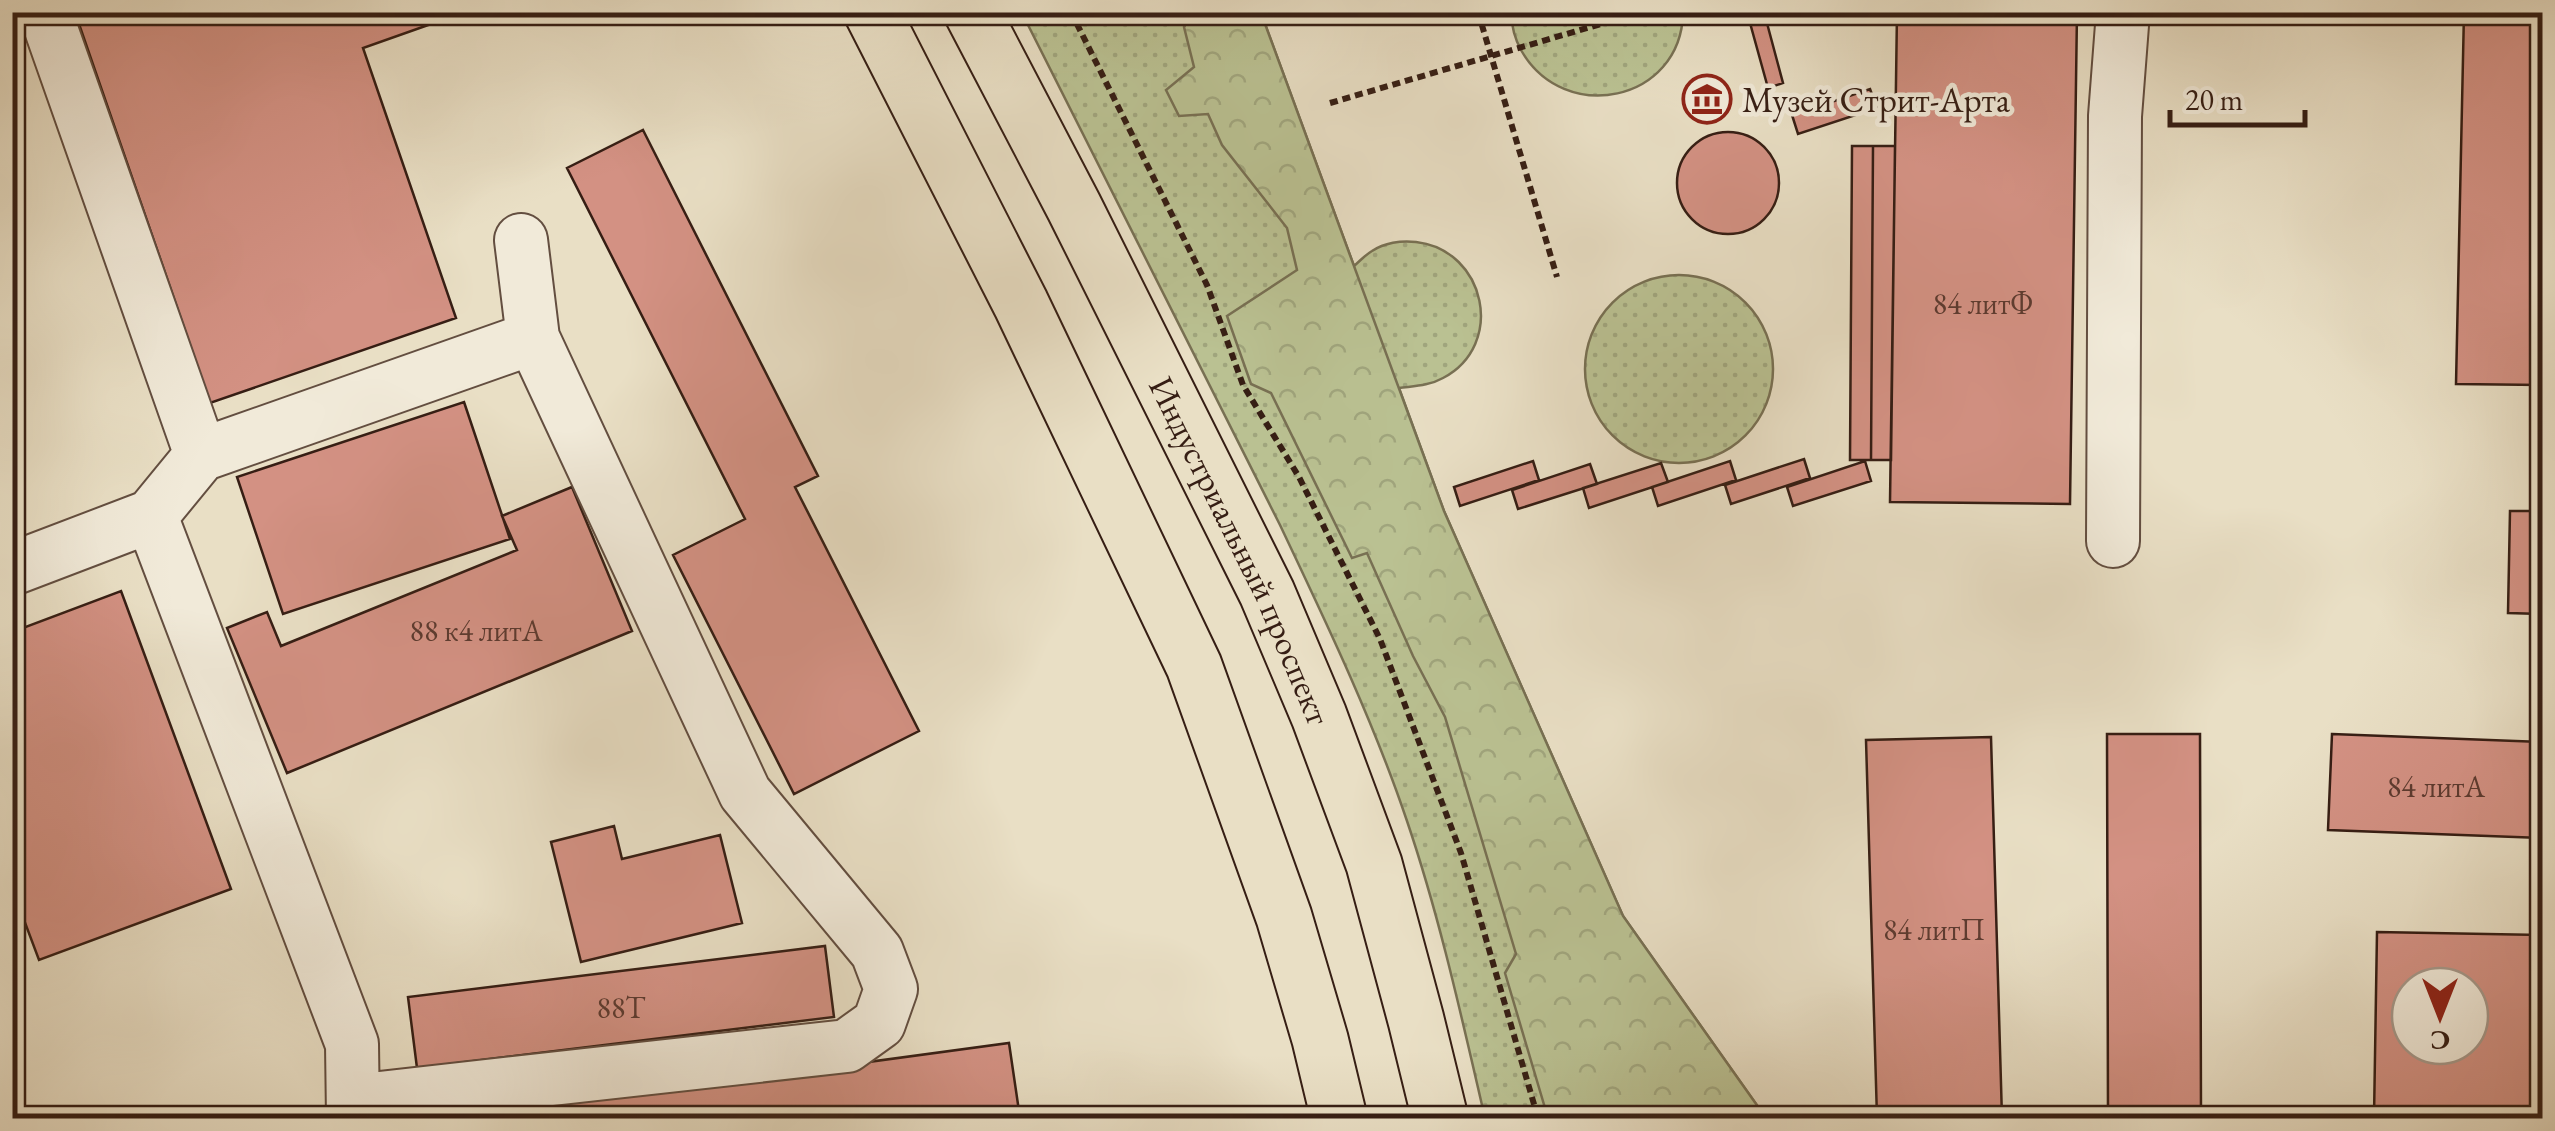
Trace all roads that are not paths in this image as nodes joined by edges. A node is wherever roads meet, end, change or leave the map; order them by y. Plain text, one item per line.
1 (45, 12) edge
2 (872, 12) edge
3 (972, 12) edge
4 (2123, 12) edge
5 (522, 240) dead end
6 (533, 338) junction
7 (201, 454) junction
8 (150, 516) junction
9 (2113, 541) dead end
10 (12, 570) edge
11 (353, 1110) edge
12 (1338, 1118) edge
13 (1440, 1118) edge

1 - 7 lane
2 - 12 main road
3 - 13 main road, Индустриальный проспект
4 - 9 lane
5 - 6 lane
6 - 7 lane
6 - 11 lane
7 - 8 lane
8 - 10 lane
8 - 11 lane

